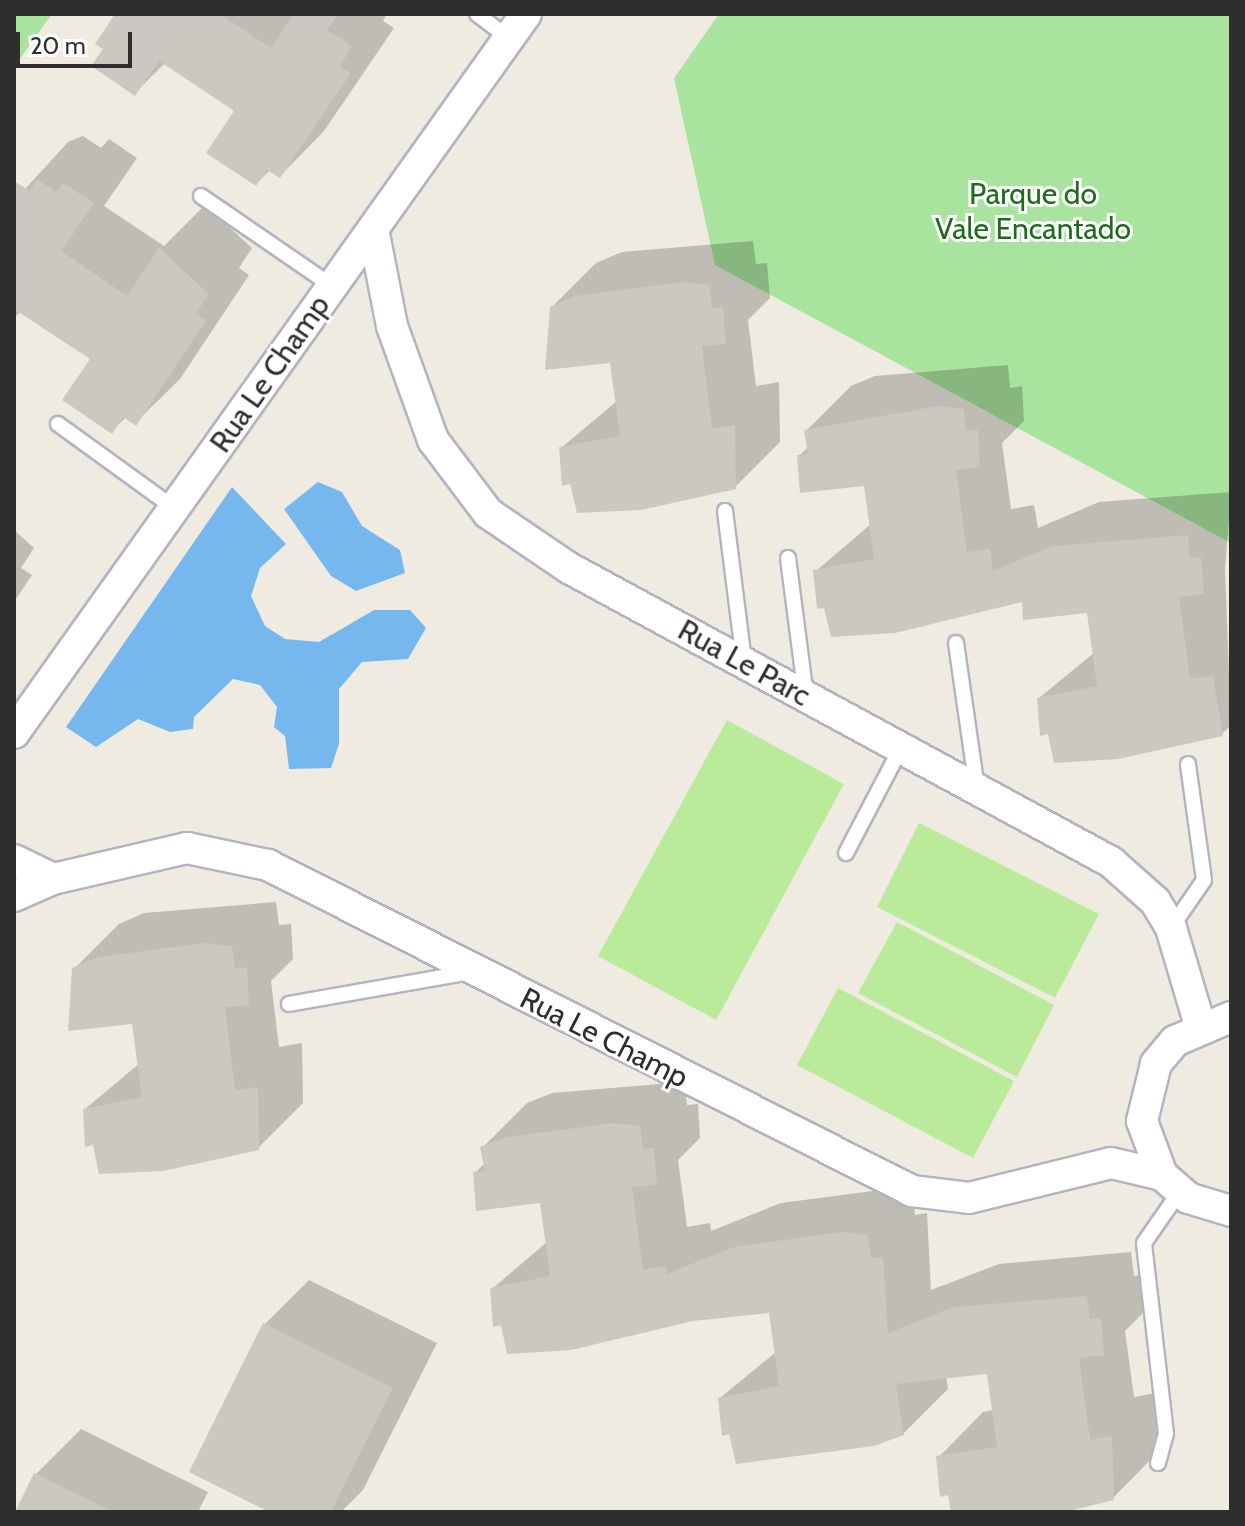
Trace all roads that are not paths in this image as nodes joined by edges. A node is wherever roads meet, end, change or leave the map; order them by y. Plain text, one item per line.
1 (477, 14) edge
2 (518, 26) edge
3 (201, 196) dead end
4 (373, 229) junction
5 (332, 286) junction
6 (58, 424) dead end
7 (174, 508) junction
8 (725, 511) dead end
9 (788, 558) dead end
10 (956, 643) dead end
11 (745, 663) junction
12 (806, 698) junction
13 (14, 733) edge
14 (901, 748) junction
15 (1188, 764) dead end
16 (977, 790) junction
17 (846, 853) dead end
18 (14, 860) edge
19 (53, 879) junction
20 (14, 896) edge
21 (1171, 928) junction
22 (475, 972) junction
23 (289, 1004) dead end
24 (1231, 1017) edge
25 (1200, 1025) junction
26 (1171, 1183) junction
27 (1231, 1211) edge
28 (1158, 1463) dead end

1 - 2 lane
2 - 4 street, Rua Le Champ
3 - 5 lane
4 - 5 street, Rua Le Champ
4 - 11 street, Rua Le Parc
5 - 7 street, Rua Le Champ
6 - 7 lane
7 - 13 street, Rua Le Champ
8 - 11 lane
9 - 12 lane
10 - 16 lane
11 - 12 street, Rua Le Parc
12 - 14 street, Rua Le Parc
14 - 16 street, Rua Le Parc
14 - 17 lane
15 - 21 lane
16 - 21 street, Rua Le Parc
18 - 19 street
19 - 20 street, Rua Le Champ
19 - 22 street, Rua Le Champ
21 - 25 street, Rua Le Parc
22 - 23 lane
22 - 26 street, Rua Le Champ
24 - 25 street
25 - 26 street
26 - 27 street, Rua Le Champ
26 - 28 lane

